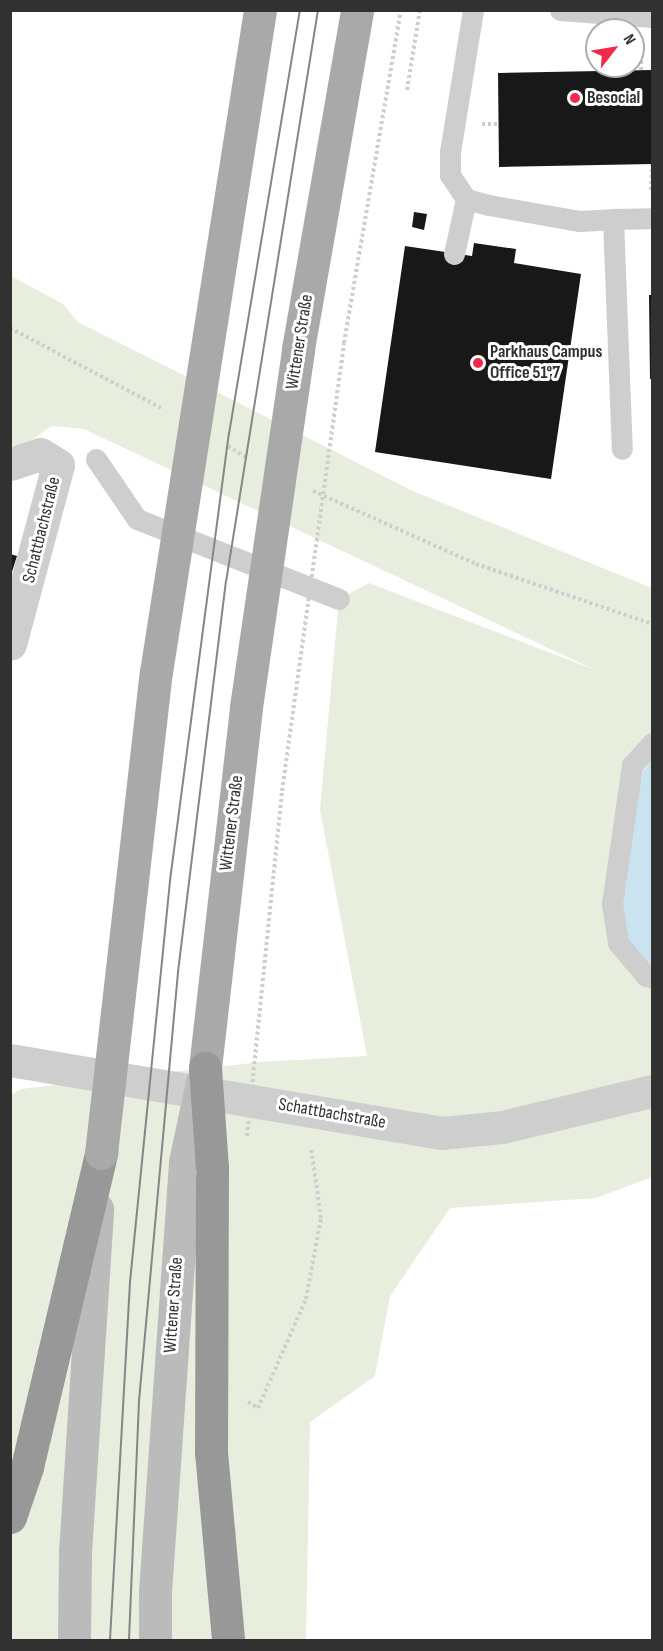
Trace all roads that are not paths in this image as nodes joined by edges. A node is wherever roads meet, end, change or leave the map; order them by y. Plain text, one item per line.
1 (260, 10) edge
2 (357, 10) edge
3 (472, 10) edge
4 (560, 10) edge
5 (652, 17) edge
6 (466, 199) junction
7 (652, 218) edge
8 (614, 219) junction
9 (454, 254) dead end
10 (622, 449) dead end
11 (96, 459) dead end
12 (10, 464) edge
13 (339, 599) dead end
14 (10, 644) edge
15 (652, 743) edge
16 (652, 978) edge
17 (10, 1060) edge
18 (205, 1068) joint
19 (652, 1091) edge
20 (101, 1153) junction
21 (198, 1165) junction
22 (10, 1517) edge
23 (74, 1641) edge
24 (155, 1641) edge
25 (228, 1641) edge

1 - 20 main road, bridge
2 - 18 main road, Wittener Straße, bridge
3 - 6 lane
4 - 5 lane
6 - 8 lane
6 - 9 lane
7 - 8 lane
8 - 10 lane
11 - 13 lane
12 - 14 street, Schattbachstraße
15 - 16 lane
17 - 19 street, Schattbachstraße
18 - 21 highway, bridge
20 - 22 highway
20 - 23 main road
21 - 24 main road, Wittener Straße
21 - 25 highway

